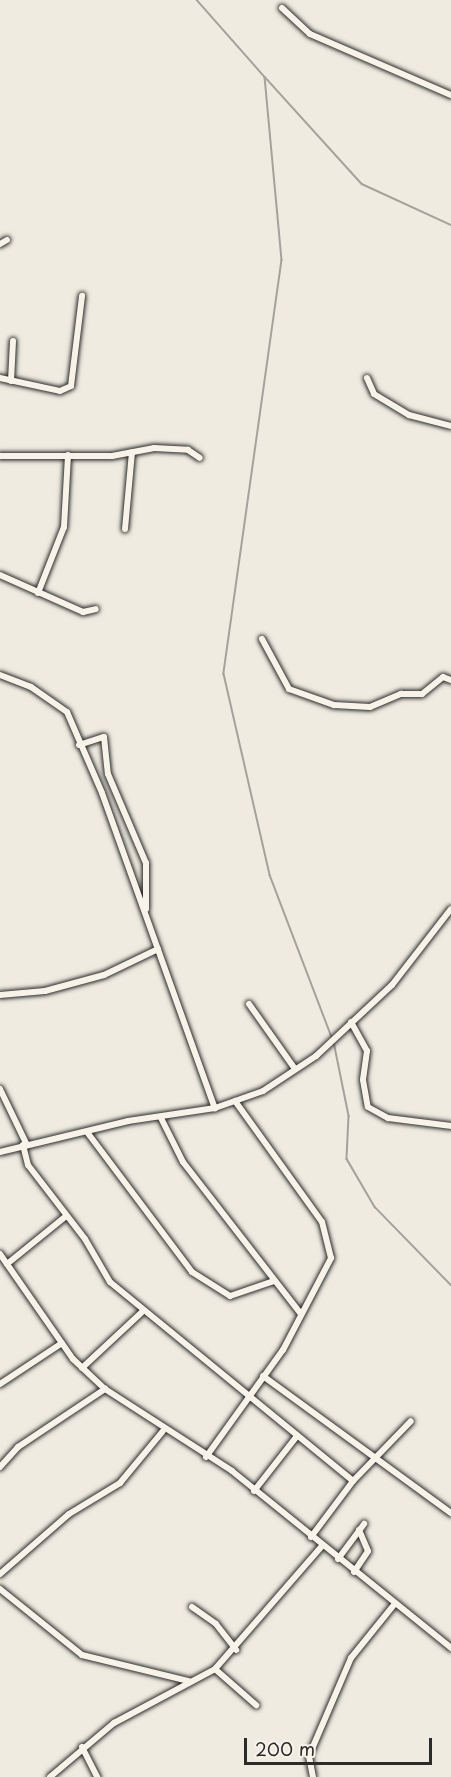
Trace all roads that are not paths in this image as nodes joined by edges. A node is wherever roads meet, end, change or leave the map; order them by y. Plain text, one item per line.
1 (282, 8) dead end
2 (451, 94) edge
3 (7, 240) dead end
4 (0, 244) edge
5 (82, 296) dead end
6 (13, 341) dead end
7 (0, 378) edge
8 (367, 378) dead end
9 (11, 381) junction
10 (451, 426) edge
11 (132, 452) junction
12 (68, 455) junction
13 (0, 456) edge
14 (200, 458) dead end
15 (125, 529) dead end
16 (0, 575) edge
17 (38, 593) junction
18 (96, 609) dead end
19 (262, 639) dead end
20 (0, 675) edge
21 (451, 680) edge
22 (79, 745) junction
23 (451, 909) edge
24 (146, 910) junction
25 (158, 949) junction
26 (0, 995) edge
27 (249, 1005) dead end
28 (351, 1022) junction
29 (296, 1069) junction
30 (0, 1089) edge
31 (235, 1101) junction
32 (215, 1108) junction
33 (161, 1118) junction
34 (451, 1126) edge
35 (87, 1132) junction
36 (25, 1145) junction
37 (0, 1152) edge
38 (66, 1216) junction
39 (0, 1254) edge
40 (7, 1264) junction
41 (274, 1281) junction
42 (141, 1313) junction
43 (301, 1314) junction
44 (62, 1343) junction
45 (82, 1368) junction
46 (263, 1376) junction
47 (0, 1384) edge
48 (105, 1389) junction
49 (248, 1398) junction
50 (411, 1421) dead end
51 (163, 1431) junction
52 (297, 1436) junction
53 (206, 1457) junction
54 (377, 1458) junction
55 (0, 1467) edge
56 (353, 1481) junction
57 (254, 1491) junction
58 (451, 1513) edge
59 (364, 1524) dead end
60 (359, 1530) junction
61 (311, 1537) junction
62 (322, 1546) junction
63 (338, 1559) junction
64 (354, 1572) junction
65 (0, 1574) edge
66 (0, 1589) edge
67 (393, 1606) junction
68 (192, 1607) dead end
69 (450, 1645) edge
70 (236, 1650) junction
71 (215, 1669) junction
72 (167, 1678) junction
73 (193, 1680) junction
74 (170, 1690) junction
75 (256, 1705) dead end
76 (82, 1747) junction
77 (50, 1777) edge
78 (97, 1777) edge
79 (313, 1777) edge

1 - 2 street
3 - 4 street
5 - 9 street
6 - 9 street
7 - 9 street
8 - 10 street
11 - 12 street
11 - 14 street
11 - 15 street
12 - 13 street
12 - 17 street
16 - 17 street
17 - 18 street
19 - 21 street
20 - 22 street
22 - 24 street
22 - 24 street
23 - 28 street
24 - 25 street
25 - 26 street
25 - 32 street
27 - 29 street
28 - 29 street
28 - 34 street
29 - 31 street
30 - 36 street
31 - 32 street
31 - 43 street
32 - 33 street
33 - 35 street
33 - 41 street
35 - 36 street
35 - 41 street
36 - 37 street
36 - 38 street
38 - 40 street
38 - 42 street
39 - 40 street
40 - 44 street
41 - 43 street
42 - 45 street
42 - 49 street
43 - 46 street
44 - 45 street
44 - 47 street
45 - 48 street
46 - 49 street
46 - 54 street
48 - 51 street
48 - 55 street
49 - 52 street
49 - 53 street
50 - 54 street
51 - 53 street
51 - 65 street
52 - 56 street
52 - 57 street
53 - 57 street
54 - 56 street
54 - 58 street
56 - 61 street
57 - 61 street
59 - 60 street
60 - 63 street
60 - 64 street
61 - 62 street
62 - 63 street
62 - 70 street
63 - 64 street
64 - 67 street
66 - 72 street
67 - 69 street
67 - 79 street
68 - 70 street
70 - 71 street
71 - 73 street
71 - 75 street
72 - 73 street
72 - 74 street
73 - 74 street
74 - 76 street
76 - 77 street
76 - 78 street

